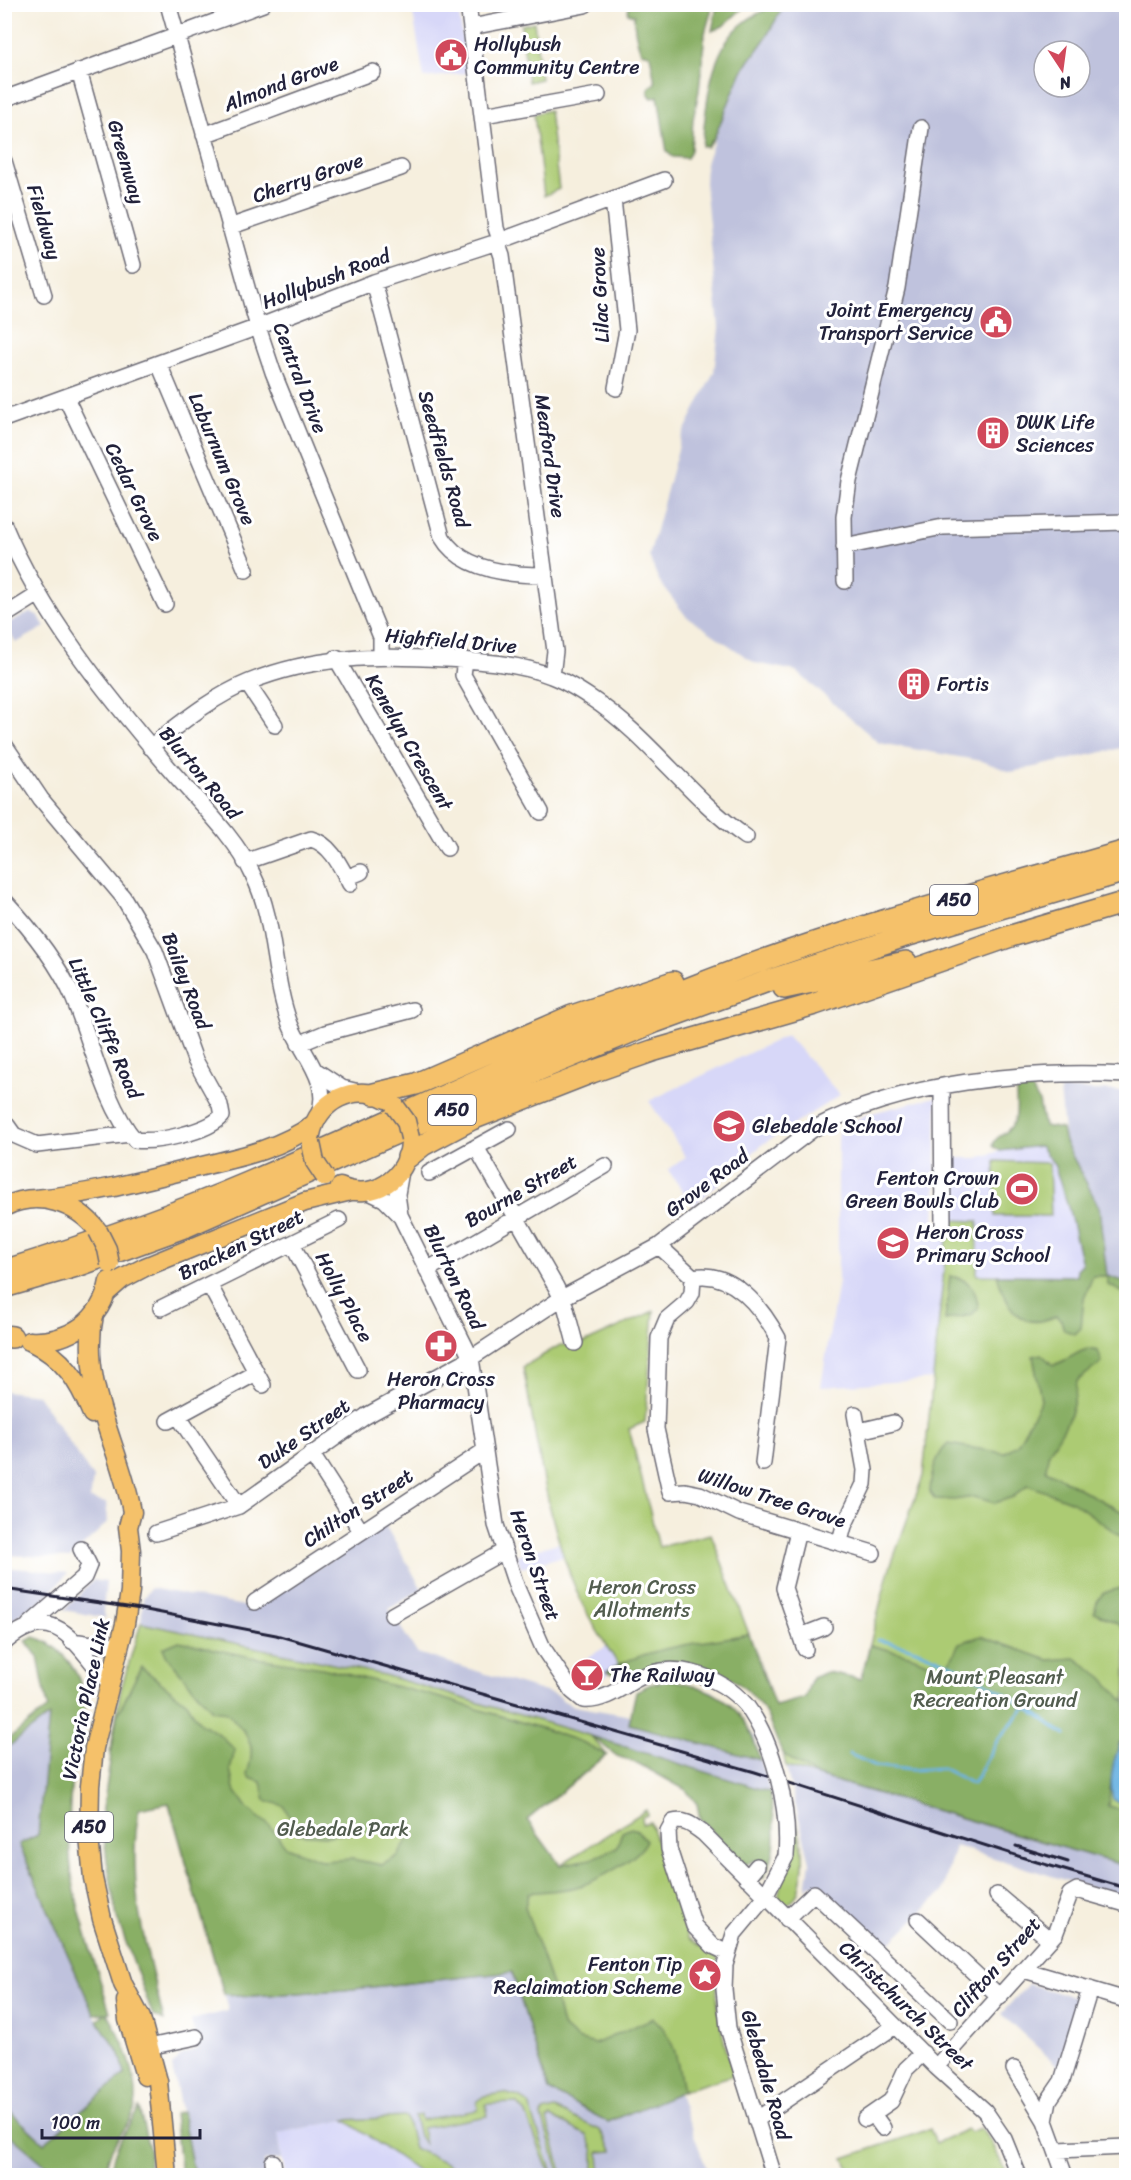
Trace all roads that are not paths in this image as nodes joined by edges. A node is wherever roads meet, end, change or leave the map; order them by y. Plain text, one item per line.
1 (168, 4) edge
2 (263, 4) edge
3 (468, 4) edge
4 (585, 5) edge
5 (471, 27) junction
6 (176, 36) junction
7 (79, 71) junction
8 (373, 72) dead end
9 (598, 95) dead end
10 (4, 99) edge
11 (484, 115) junction
12 (921, 128) dead end
13 (204, 135) junction
14 (4, 161) edge
15 (401, 168) dead end
16 (664, 180) dead end
17 (613, 199) junction
18 (229, 227) junction
19 (498, 241) junction
20 (133, 265) dead end
21 (374, 282) junction
22 (44, 296) dead end
23 (258, 327) junction
24 (159, 364) junction
25 (616, 388) dead end
26 (66, 398) junction
27 (4, 419) edge
28 (1126, 522) edge
29 (4, 525) edge
30 (844, 547) junction
31 (246, 570) dead end
32 (544, 575) junction
33 (845, 581) dead end
34 (39, 594) junction
35 (165, 604) dead end
36 (4, 616) edge
37 (381, 655) junction
38 (336, 658) junction
39 (465, 660) junction
40 (552, 676) junction
41 (247, 683) junction
42 (275, 724) dead end
43 (4, 744) edge
44 (150, 747) junction
45 (541, 813) dead end
46 (746, 837) dead end
47 (447, 848) dead end
48 (1126, 851) edge
49 (245, 862) junction
50 (1126, 871) edge
51 (361, 872) dead end
52 (4, 900) edge
53 (1126, 902) edge
54 (1011, 936) junction
55 (784, 953) junction
56 (412, 1010) dead end
57 (299, 1044) junction
58 (587, 1049) junction
59 (315, 1070) junction
60 (1126, 1075) edge
61 (942, 1088) junction
62 (367, 1093) junction
63 (316, 1120) junction
64 (4, 1121) edge
65 (509, 1129) dead end
66 (130, 1134) junction
67 (476, 1148) junction
68 (406, 1155) junction
69 (605, 1166) dead end
70 (429, 1173) dead end
71 (359, 1191) junction
72 (35, 1199) junction
73 (4, 1207) edge
74 (400, 1215) junction
75 (515, 1218) junction
76 (339, 1220) dead end
77 (943, 1230) dead end
78 (292, 1244) junction
79 (659, 1246) junction
80 (427, 1270) junction
81 (4, 1271) edge
82 (693, 1277) junction
83 (210, 1286) junction
84 (4, 1287) edge
85 (106, 1293) junction
86 (559, 1293) junction
87 (161, 1308) dead end
88 (94, 1315) junction
89 (13, 1337) edge
90 (575, 1342) dead end
91 (471, 1358) junction
92 (358, 1370) dead end
93 (855, 1414) dead end
94 (893, 1423) dead end
95 (859, 1431) junction
96 (484, 1451) junction
97 (311, 1453) junction
98 (763, 1463) dead end
99 (239, 1506) junction
100 (128, 1527) junction
101 (361, 1531) junction
102 (798, 1531) junction
103 (156, 1533) dead end
104 (840, 1541) junction
105 (81, 1549) dead end
106 (504, 1551) junction
107 (873, 1553) dead end
108 (255, 1602) dead end
109 (392, 1615) dead end
110 (29, 1625) junction
111 (824, 1627) dead end
112 (72, 1641) junction
113 (4, 1643) edge
114 (119, 1644) junction
115 (110, 1684) junction
116 (786, 1856) joint
117 (997, 1895) dead end
118 (765, 1898) junction
119 (1126, 1904) edge
120 (787, 1919) junction
121 (918, 1920) dead end
122 (1050, 1940) junction
123 (728, 1953) junction
124 (1024, 1970) junction
125 (123, 1984) junction
126 (1090, 1989) junction
127 (1000, 1997) junction
128 (1126, 2000) edge
129 (943, 2019) dead end
130 (895, 2026) junction
131 (196, 2037) dead end
132 (149, 2047) junction
133 (923, 2053) junction
134 (936, 2067) junction
135 (1014, 2069) dead end
136 (756, 2120) junction
137 (1046, 2121) junction
138 (160, 2124) junction
139 (883, 2128) dead end
140 (1126, 2147) edge
141 (1058, 2150) junction
142 (167, 2175) edge
143 (774, 2175) edge
144 (1019, 2175) edge
145 (1065, 2175) edge

1 - 6 street, Central Drive
2 - 6 street
3 - 5 street, Meaford Drive
4 - 5 street
5 - 11 street, Meaford Drive
6 - 7 street
6 - 13 street, Central Drive
7 - 10 street
7 - 20 street, Greenway
8 - 13 street, Almond Grove
9 - 11 street
11 - 19 street, Meaford Drive
12 - 30 street
13 - 18 street, Central Drive
14 - 22 street, Fieldway
15 - 18 street, Cherry Grove
16 - 17 street, Hollybush Road
17 - 19 street, Hollybush Road
17 - 25 street, Lilac Grove
18 - 23 street, Central Drive
19 - 21 street, Hollybush Road
19 - 32 street, Meaford Drive
21 - 23 street, Hollybush Road
21 - 32 street, Seedfields Road
23 - 24 street, Hollybush Road
23 - 37 street, Central Drive
24 - 26 street, Hollybush Road
24 - 31 street, Laburnum Grove
26 - 27 street, Hollybush Road
26 - 35 street, Cedar Grove
28 - 30 street
29 - 34 street, Blurton Road
30 - 33 street
32 - 40 street, Meaford Drive
34 - 36 street
34 - 44 street, Blurton Road
37 - 38 street, Highfield Drive
37 - 39 street, Highfield Drive
38 - 41 street, Highfield Drive
38 - 47 street, Kenelyn Crescent
39 - 40 street, Highfield Drive
39 - 45 street
40 - 46 street, Highfield Drive
41 - 42 street
41 - 44 street, Highfield Drive
43 - 66 street, Bailey Road
44 - 49 street, Blurton Road
48 - 55 highway, A50
49 - 51 street
49 - 57 street, Blurton Road
50 - 58 highway, A50
52 - 66 street, Little Cliffe Road
53 - 54 highway, A50
54 - 58 highway, A50
54 - 68 highway, A50
55 - 62 highway, A50
55 - 81 highway, A50
56 - 57 street
57 - 59 street, Blurton Road
58 - 84 highway, A50
59 - 62 street, Blurton Road
59 - 63 street, Blurton Road
60 - 61 street, Grove Road
61 - 77 street
61 - 79 street, Grove Road
62 - 63 main road, A50
62 - 68 main road, A50, bridge
63 - 71 main road, bridge
63 - 72 main road, A50
64 - 66 street
65 - 67 street
67 - 70 street
67 - 75 street
68 - 71 main road, A50
68 - 74 street, Blurton Road
69 - 75 street, Bourne Street
71 - 74 street, Blurton Road
71 - 85 main road, A50
72 - 73 main road, A50
72 - 85 main road, A50, bridge
74 - 80 street, Blurton Road
75 - 80 street, Bourne Street
75 - 86 street
76 - 78 street, Bracken Street
78 - 83 street, Bracken Street
78 - 92 street, Holly Place
79 - 82 street
79 - 86 street, Grove Road
80 - 91 street, Blurton Road
82 - 98 street
82 - 102 street, Willow Tree Grove
83 - 87 street, Bracken Street
83 - 99 street
85 - 88 main road, A50
86 - 90 street
86 - 91 street, Grove Road
88 - 89 main road, A50
88 - 100 main road, Victoria Place Link / A50
89 - 100 main road, Victoria Place Link / A50
91 - 96 street, Heron Street
91 - 97 street, Duke Street
93 - 95 street
94 - 95 street
95 - 104 street
96 - 101 street, Chilton Street
96 - 106 street, Heron Street
97 - 99 street, Duke Street
97 - 101 street
99 - 103 street, Duke Street
100 - 114 main road, Victoria Place Link / A50
101 - 108 street, Chilton Street
102 - 104 street, Willow Tree Grove
102 - 111 street
104 - 107 street, Willow Tree Grove
105 - 110 street
106 - 109 street
106 - 116 street, Heron Street, bridge
110 - 112 street
110 - 113 street
112 - 114 street
112 - 115 street
114 - 115 main road, Victoria Place Link / A50
115 - 125 main road, Victoria Place Link / A50
116 - 118 street, Glebedale Road
117 - 122 street
118 - 120 street, Christchurch Street
118 - 123 street, Glebedale Road
118 - 123 street, Christchurch Street
119 - 122 street, Clifton Street
120 - 129 street
120 - 130 street, Christchurch Street
121 - 127 street
122 - 124 street, Clifton Street
123 - 136 street, Glebedale Road
124 - 126 street
124 - 127 street, Clifton Street
125 - 132 main road, Victoria Place Link / A50
125 - 138 main road, Victoria Place Link / A50
126 - 128 street
126 - 137 street
127 - 134 street, Clifton Street
130 - 133 street, Christchurch Street
130 - 136 street
131 - 132 street
132 - 138 main road, Victoria Place Link / A50
133 - 134 street, Christchurch Street
133 - 139 street
134 - 144 street, Christchurch Street
135 - 137 street
136 - 143 street, Glebedale Road
137 - 141 street
138 - 142 main road, Victoria Place Link / A50
140 - 141 street
141 - 145 street

